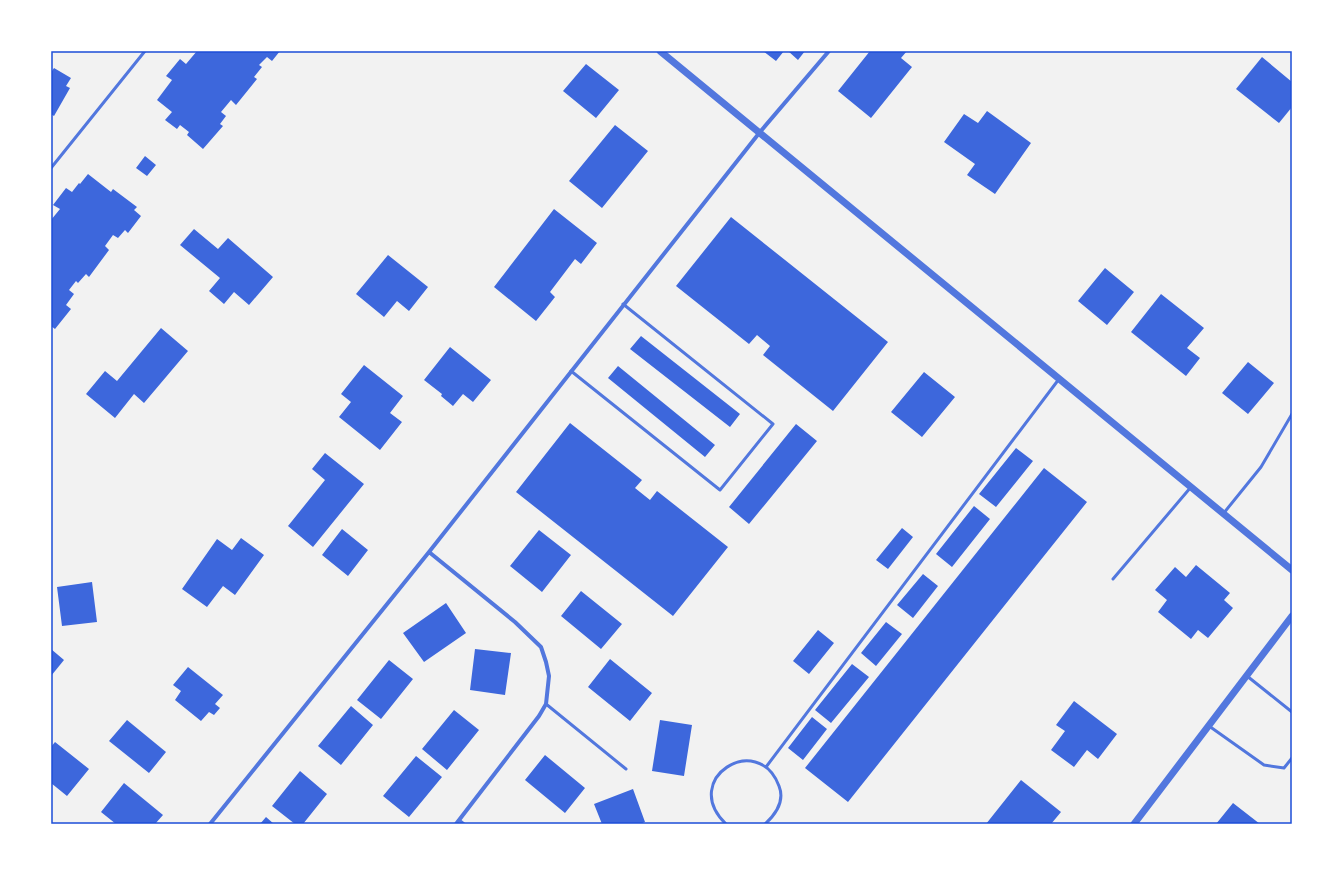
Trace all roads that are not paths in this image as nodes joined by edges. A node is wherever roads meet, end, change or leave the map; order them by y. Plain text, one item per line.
1 (145, 51) edge
2 (660, 51) edge
3 (829, 51) edge
4 (760, 132) junction
5 (51, 168) edge
6 (624, 304) junction
7 (571, 371) junction
8 (1060, 379) junction
9 (1292, 414) edge
10 (1191, 487) junction
11 (1223, 514) junction
12 (429, 552) junction
13 (1292, 570) edge
14 (1113, 579) dead end
15 (1292, 616) edge
16 (1247, 676) junction
17 (546, 704) junction
18 (1292, 712) edge
19 (1209, 726) junction
20 (1292, 758) edge
21 (766, 767) junction
22 (626, 769) dead end
23 (459, 820) junction
24 (210, 824) edge
25 (456, 824) edge
26 (464, 824) edge
27 (726, 824) edge
28 (765, 824) edge
29 (1134, 824) edge

1 - 5 lane
2 - 4 street
3 - 4 street
4 - 6 street
4 - 8 street
6 - 7 street
6 - 7 lane
7 - 12 street
8 - 10 street
8 - 21 lane
9 - 11 lane
10 - 11 street
10 - 14 lane
11 - 13 street
12 - 17 street
12 - 24 street
15 - 16 street
16 - 18 lane
16 - 19 street
17 - 22 lane
17 - 23 street
19 - 20 lane
19 - 29 street
21 - 27 lane
21 - 28 lane
23 - 25 street
23 - 26 lane

